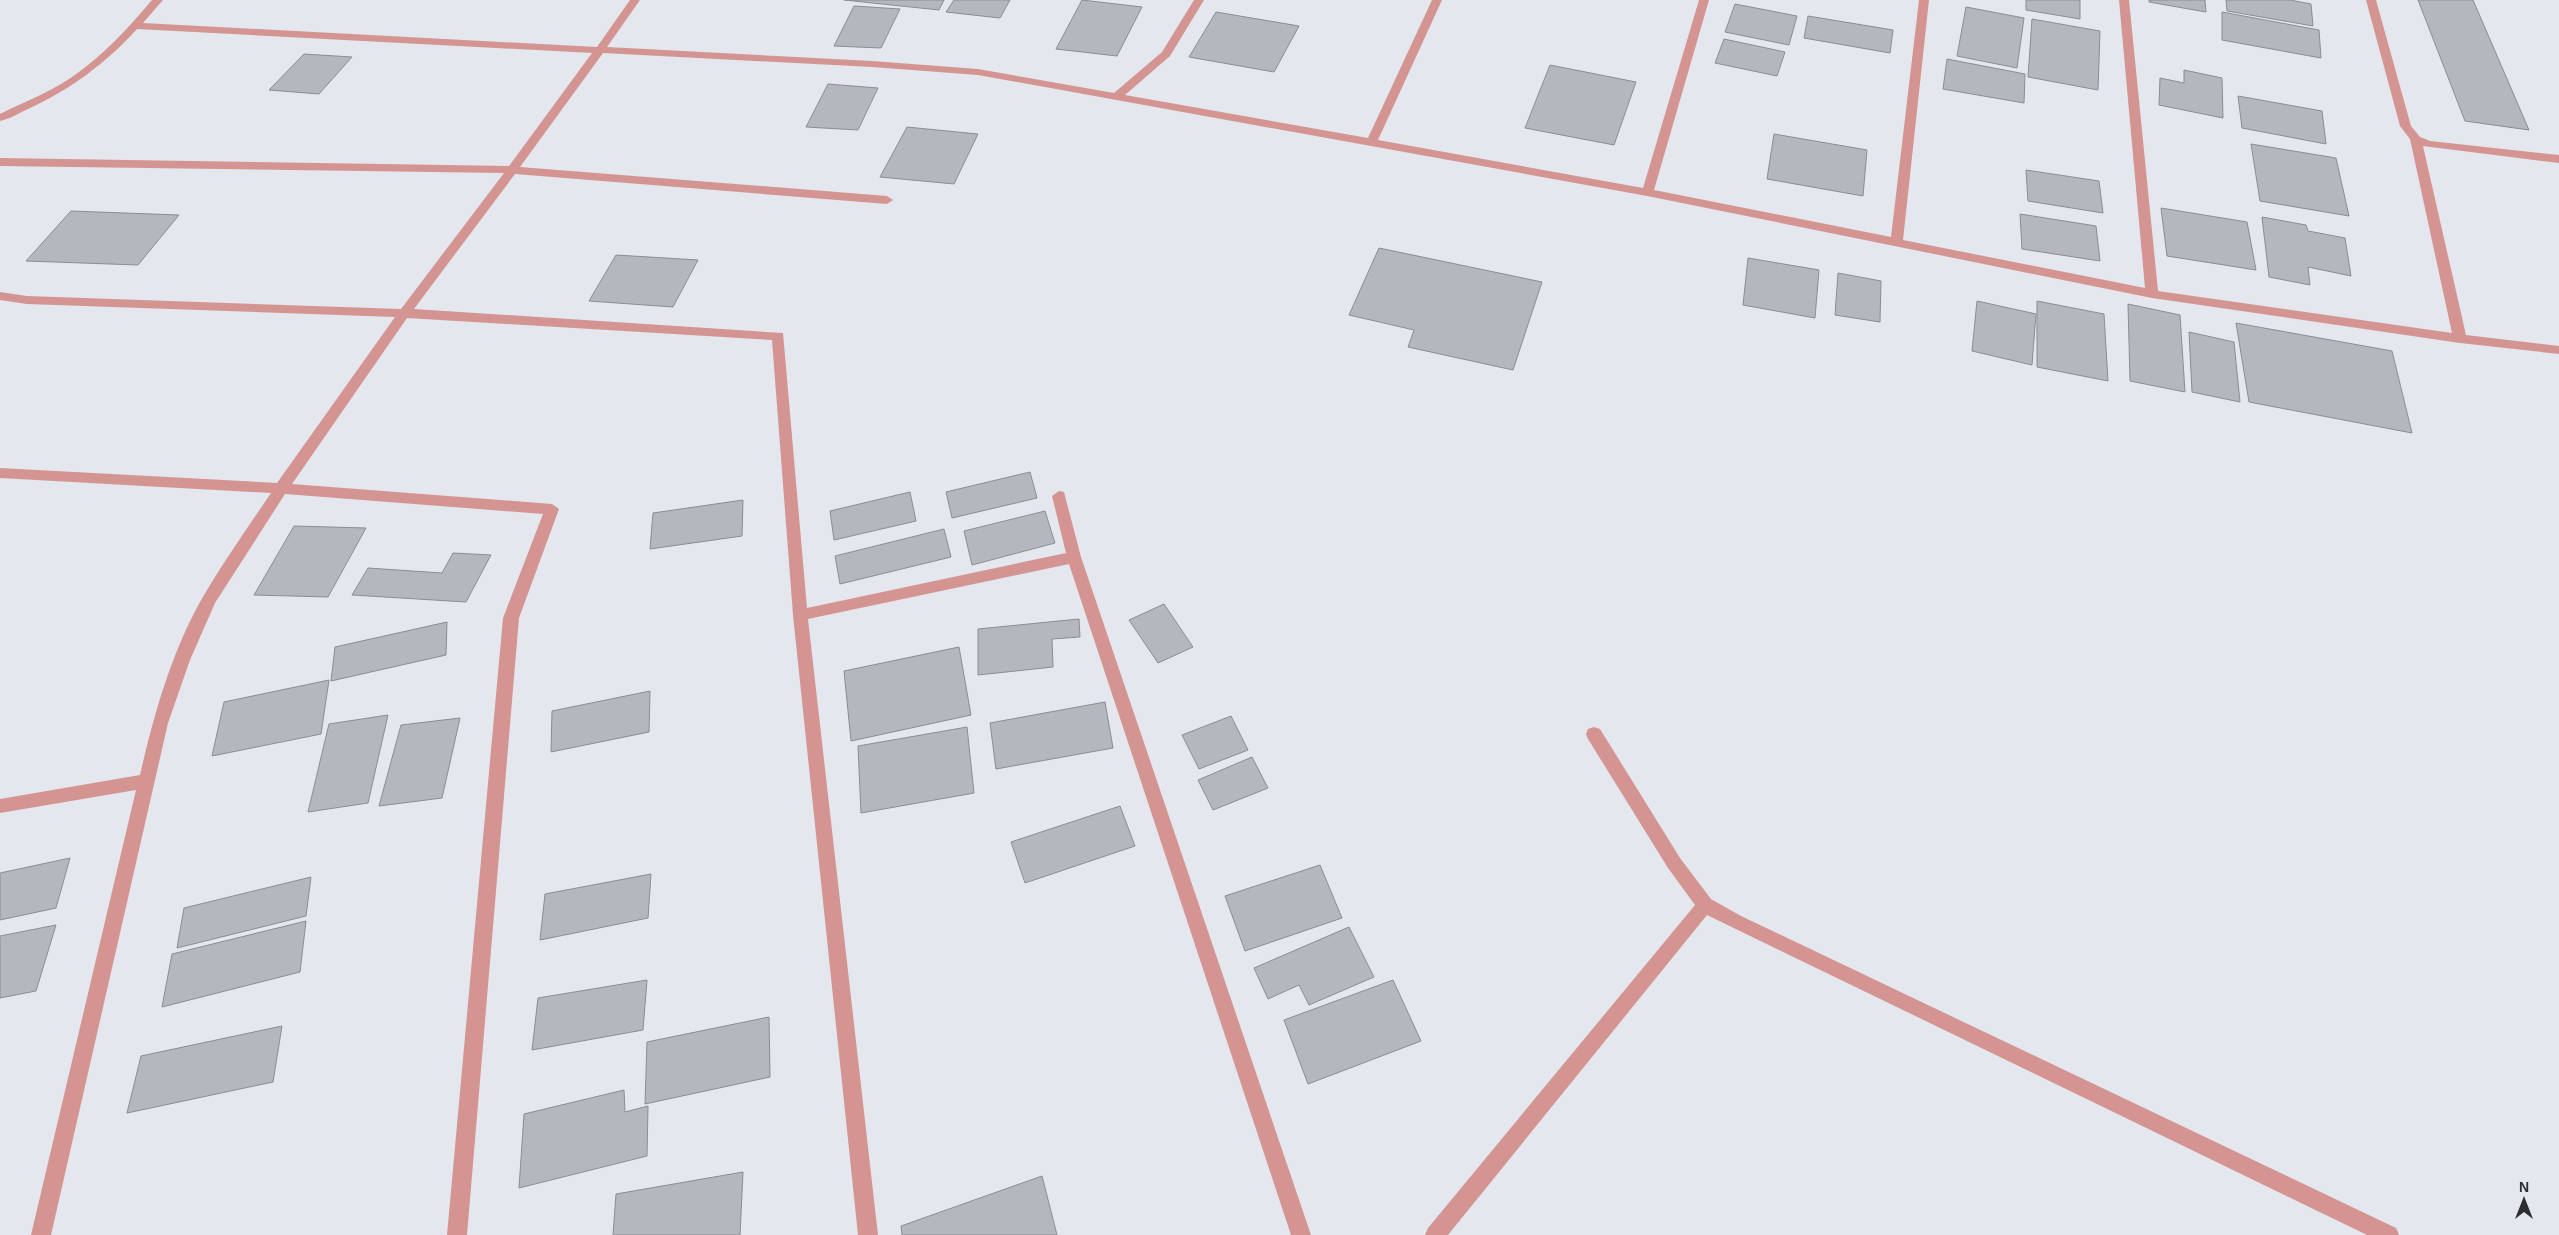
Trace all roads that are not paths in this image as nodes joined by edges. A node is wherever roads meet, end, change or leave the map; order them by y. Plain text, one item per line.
1 (158, 0) edge
2 (635, 0) edge
3 (1200, 0) edge
4 (1437, 0) edge
5 (1704, 0) edge
6 (1924, 0) edge
7 (2124, 0) edge
8 (2371, 0) edge
9 (135, 26) junction
10 (599, 51) junction
11 (1117, 96) junction
12 (0, 118) edge
13 (2416, 139) junction
14 (1372, 142) junction
15 (2559, 159) edge
16 (0, 162) edge
17 (512, 170) junction
18 (1647, 192) junction
19 (887, 200) dead end
20 (1897, 241) junction
21 (2152, 294) junction
22 (0, 296) edge
23 (404, 313) junction
24 (2460, 339) junction
25 (2559, 350) edge
26 (0, 473) edge
27 (281, 488) junction
28 (1059, 496) dead end
29 (1074, 557) junction
30 (800, 615) junction
31 (1594, 734) dead end
32 (147, 781) junction
33 (0, 806) edge
34 (1705, 905) junction
35 (41, 1235) edge
36 (458, 1235) edge
37 (868, 1235) edge
38 (1302, 1235) edge
39 (1435, 1235) edge
40 (2389, 1235) edge

1 - 9 street
2 - 10 street
3 - 11 street
4 - 14 street
5 - 18 street
6 - 20 street
7 - 21 street
8 - 13 street
9 - 10 street
9 - 12 street
10 - 11 street
10 - 17 street
11 - 14 street
13 - 15 street
13 - 24 street
14 - 18 street
16 - 17 street
17 - 19 street
17 - 23 street
18 - 20 street
20 - 21 street
21 - 24 street
22 - 23 street
23 - 27 street
23 - 30 street
24 - 25 street
26 - 27 street
27 - 32 street
27 - 36 street
28 - 29 street
29 - 30 street
29 - 38 street
30 - 37 street
31 - 34 street
32 - 33 street
32 - 35 street
34 - 39 street
34 - 40 street

